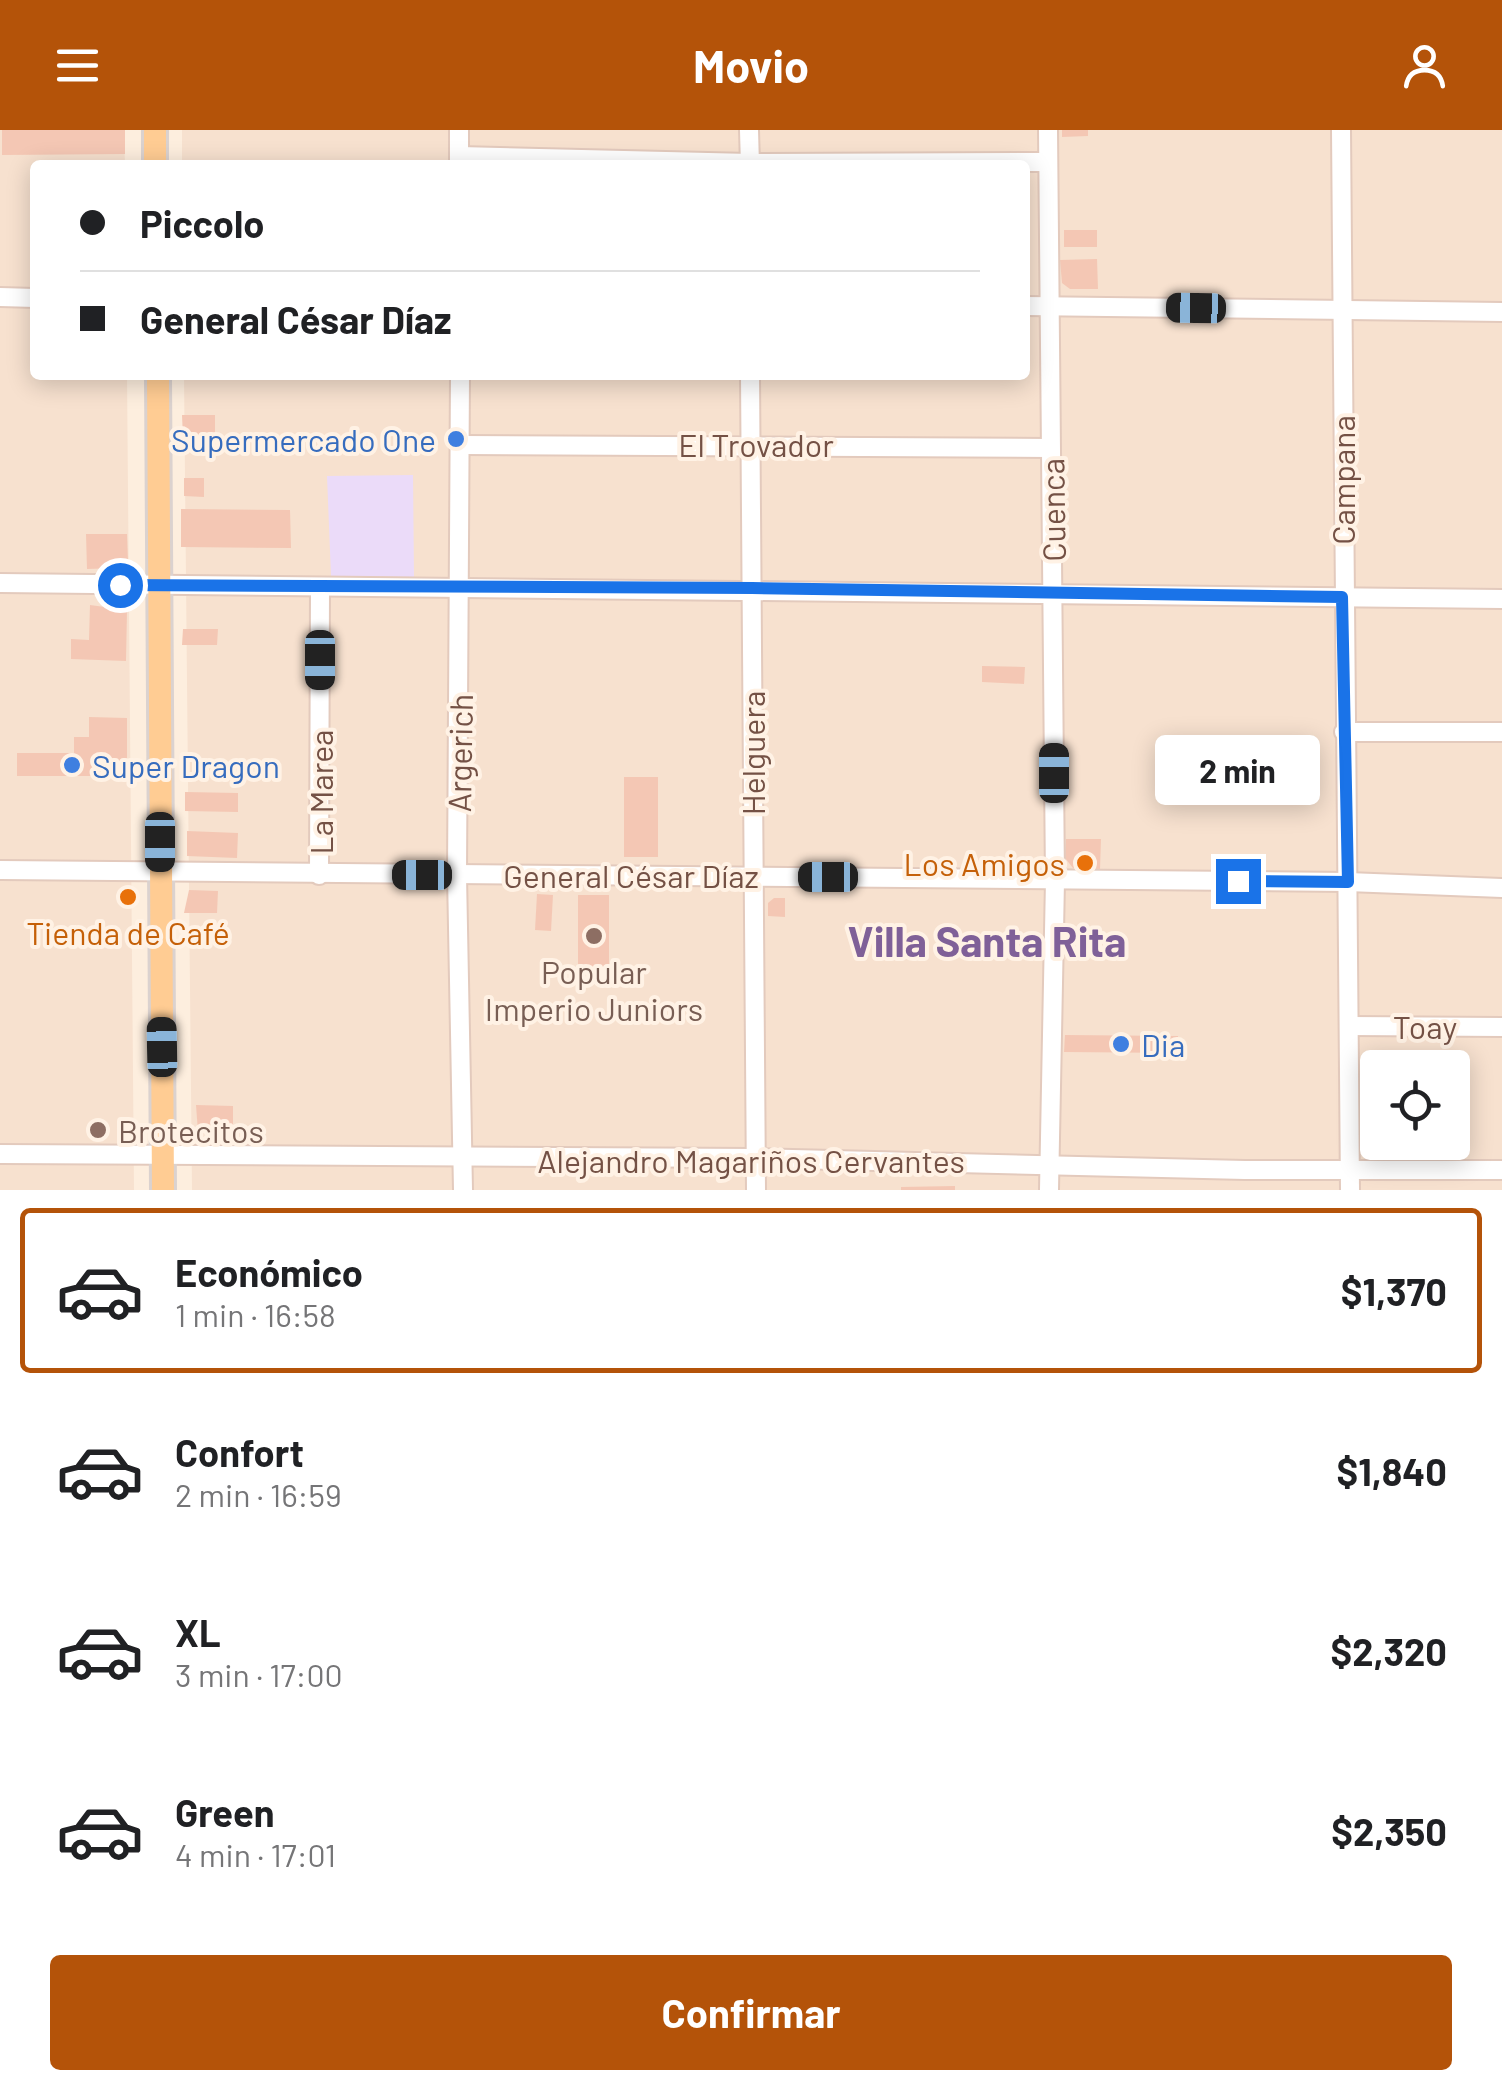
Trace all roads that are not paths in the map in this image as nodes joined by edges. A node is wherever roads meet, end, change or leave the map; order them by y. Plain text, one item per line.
1 (154, 130) edge
2 (459, 130) edge
3 (750, 130) edge
4 (1048, 130) edge
5 (1341, 130) edge
6 (155, 160) edge
7 (459, 160) edge
8 (750, 160) edge
9 (1030, 162) edge
10 (1048, 162) junction
11 (0, 297) edge
12 (30, 298) edge
13 (1030, 306) edge
14 (1051, 307) junction
15 (1342, 309) junction
16 (1502, 312) edge
17 (158, 380) edge
18 (460, 380) edge
19 (750, 380) edge
20 (462, 444) junction
21 (751, 444) junction
22 (1050, 448) junction
23 (0, 583) edge
24 (160, 586) junction
25 (320, 588) junction
26 (752, 588) junction
27 (462, 589) junction
28 (1054, 596) junction
29 (1342, 597) junction
30 (1502, 599) edge
31 (1344, 732) junction
32 (1502, 732) edge
33 (0, 870) edge
34 (160, 872) junction
35 (457, 874) junction
36 (320, 875) junction
37 (752, 876) junction
38 (1055, 880) junction
39 (1348, 882) junction
40 (1502, 888) edge
41 (1349, 1026) junction
42 (1502, 1026) edge
43 (0, 1154) edge
44 (163, 1157) junction
45 (756, 1158) junction
46 (463, 1159) junction
47 (1049, 1163) junction
48 (1350, 1168) junction
49 (1245, 1170) junction
50 (1502, 1170) edge
51 (163, 1190) edge
52 (463, 1190) edge
53 (756, 1190) edge
54 (1049, 1190) edge
55 (1245, 1190) edge
56 (1350, 1190) edge

1 - 6 main road
2 - 7 street
3 - 8 street
4 - 10 street, Cuenca
5 - 15 street, Campana
9 - 10 street
10 - 14 street, Cuenca
11 - 12 street
13 - 14 street
14 - 15 street
14 - 22 street, Cuenca
15 - 16 street
15 - 29 street, Campana
17 - 24 main road
18 - 20 street, Argerich
19 - 21 street, Helguera
20 - 21 street, El Trovador
20 - 27 street, Argerich
21 - 22 street, El Trovador
21 - 26 street, Helguera
22 - 28 street, Cuenca
23 - 24 street
24 - 25 street
24 - 34 main road
25 - 27 street
25 - 36 street, La Marea
26 - 27 street
26 - 28 street
26 - 37 street, Helguera
27 - 35 street, Argerich
28 - 29 street
28 - 38 street, Cuenca
29 - 30 street
29 - 31 street, Campana
31 - 32 street
31 - 39 street, Campana
33 - 34 street, General César Díaz
34 - 36 street, General César Díaz
34 - 44 main road
35 - 36 street, General César Díaz
35 - 37 street, General César Díaz
35 - 46 street, Argerich
37 - 38 street, General César Díaz
37 - 45 street, Helguera
38 - 39 street, General César Díaz
38 - 47 street, Cuenca
39 - 40 street, General César Díaz
39 - 41 street, Campana
41 - 42 street, Toay
41 - 48 street, Campana
43 - 44 street, Alejandro Magariños Cervantes
44 - 46 street, Alejandro Magariños Cervantes
44 - 51 main road
45 - 46 street, Alejandro Magariños Cervantes
45 - 47 street, Alejandro Magariños Cervantes
45 - 53 street, Helguera
46 - 52 street, Argerich
47 - 49 street, Alejandro Magariños Cervantes
47 - 54 street, Cuenca
48 - 49 street, Alejandro Magariños Cervantes
48 - 50 street, Alejandro Magariños Cervantes
48 - 56 street, Campana
49 - 55 street

